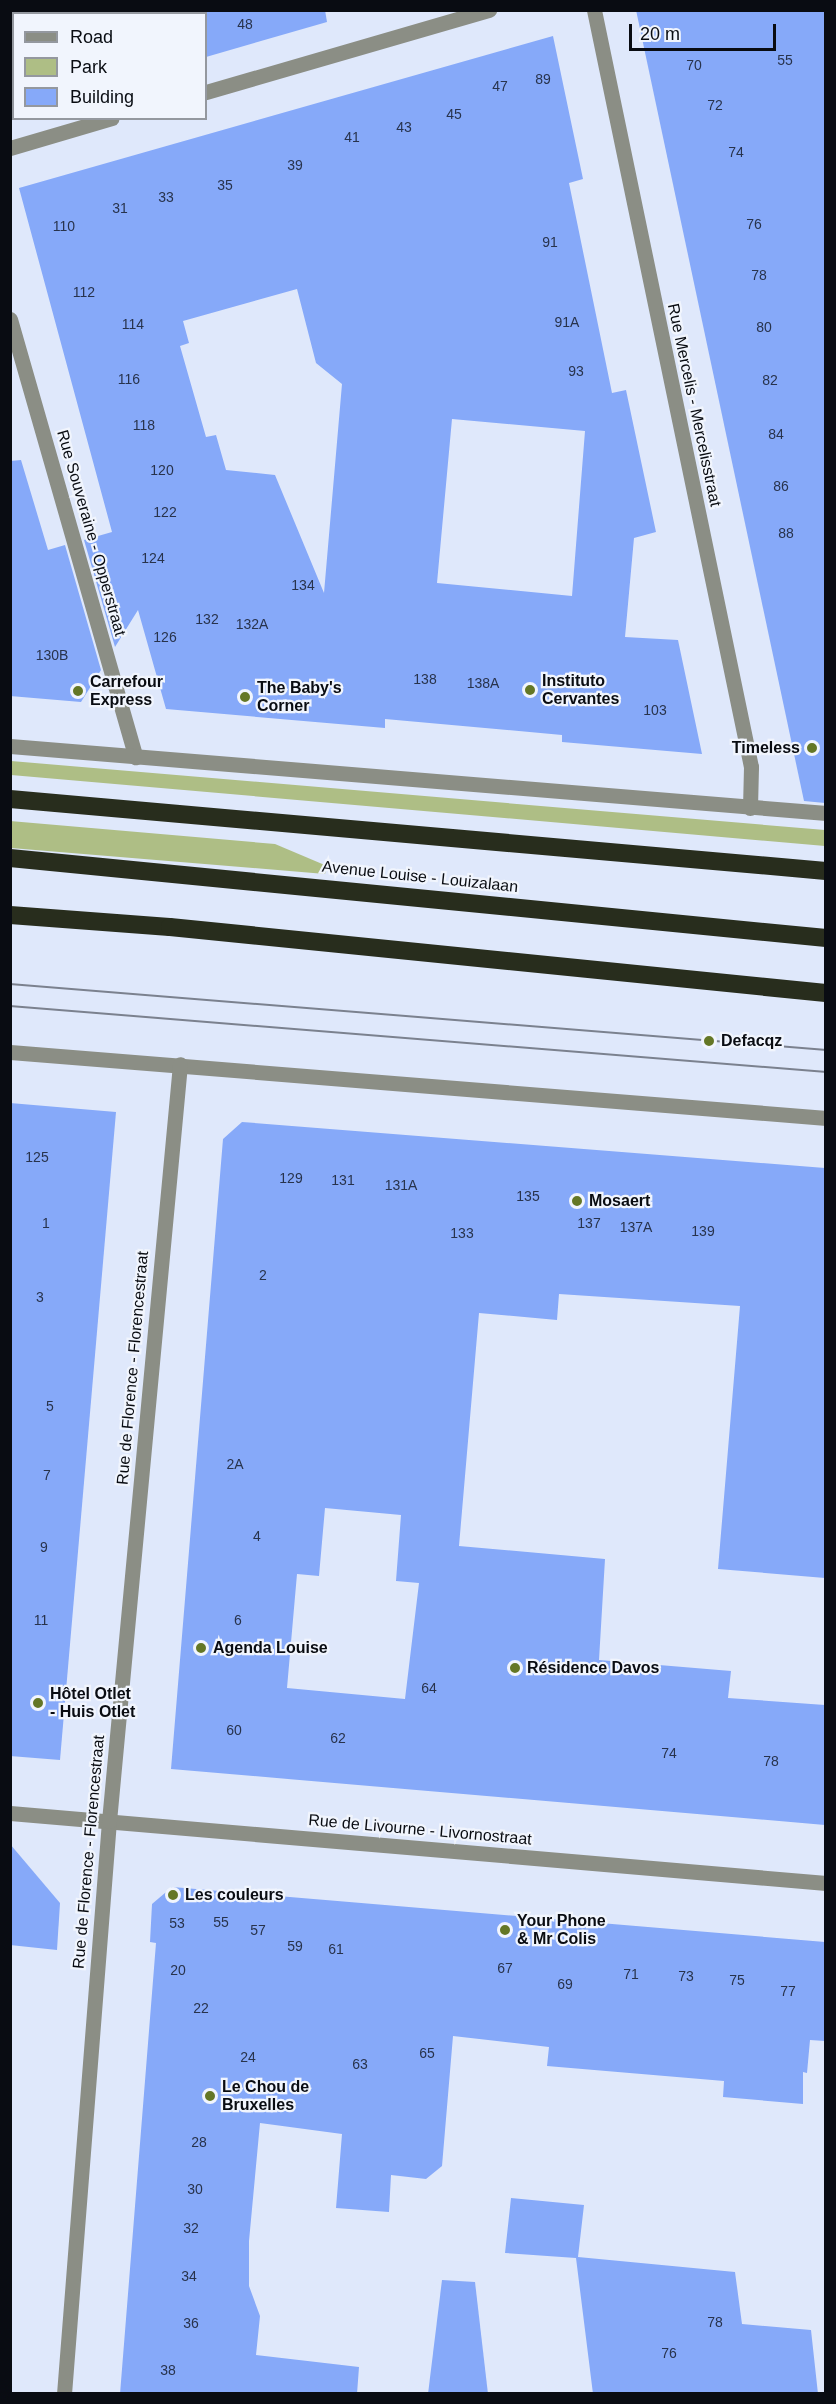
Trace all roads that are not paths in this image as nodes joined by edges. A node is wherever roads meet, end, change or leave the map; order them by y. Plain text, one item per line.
1 (489, 10) edge
2 (594, 10) edge
3 (207, 92) edge
4 (105, 120) edge
5 (10, 148) edge
6 (10, 319) edge
7 (10, 746) edge
8 (136, 757) junction
9 (10, 799) edge
10 (750, 808) junction
11 (825, 813) edge
12 (10, 858) edge
13 (825, 871) edge
14 (10, 915) edge
15 (825, 938) edge
16 (825, 993) edge
17 (10, 1052) edge
18 (180, 1064) junction
19 (825, 1118) edge
20 (10, 1813) edge
21 (109, 1821) junction
22 (825, 1883) edge
23 (64, 2394) edge

1 - 3 street
2 - 10 street, Rue Mercelis - Mercelisstraat
4 - 5 street
6 - 8 street, Rue Souveraine - Opperstraat
7 - 8 street
8 - 10 street
9 - 13 highway
10 - 11 street
12 - 15 highway, Avenue Louise - Louizalaan
14 - 16 highway
17 - 18 street
18 - 19 street
18 - 21 street, Rue de Florence - Florencestraat
20 - 21 street, Rue de Livourne - Livornostraat
21 - 22 street, Rue de Livourne - Livornostraat
21 - 23 street, Rue de Florence - Florencestraat

